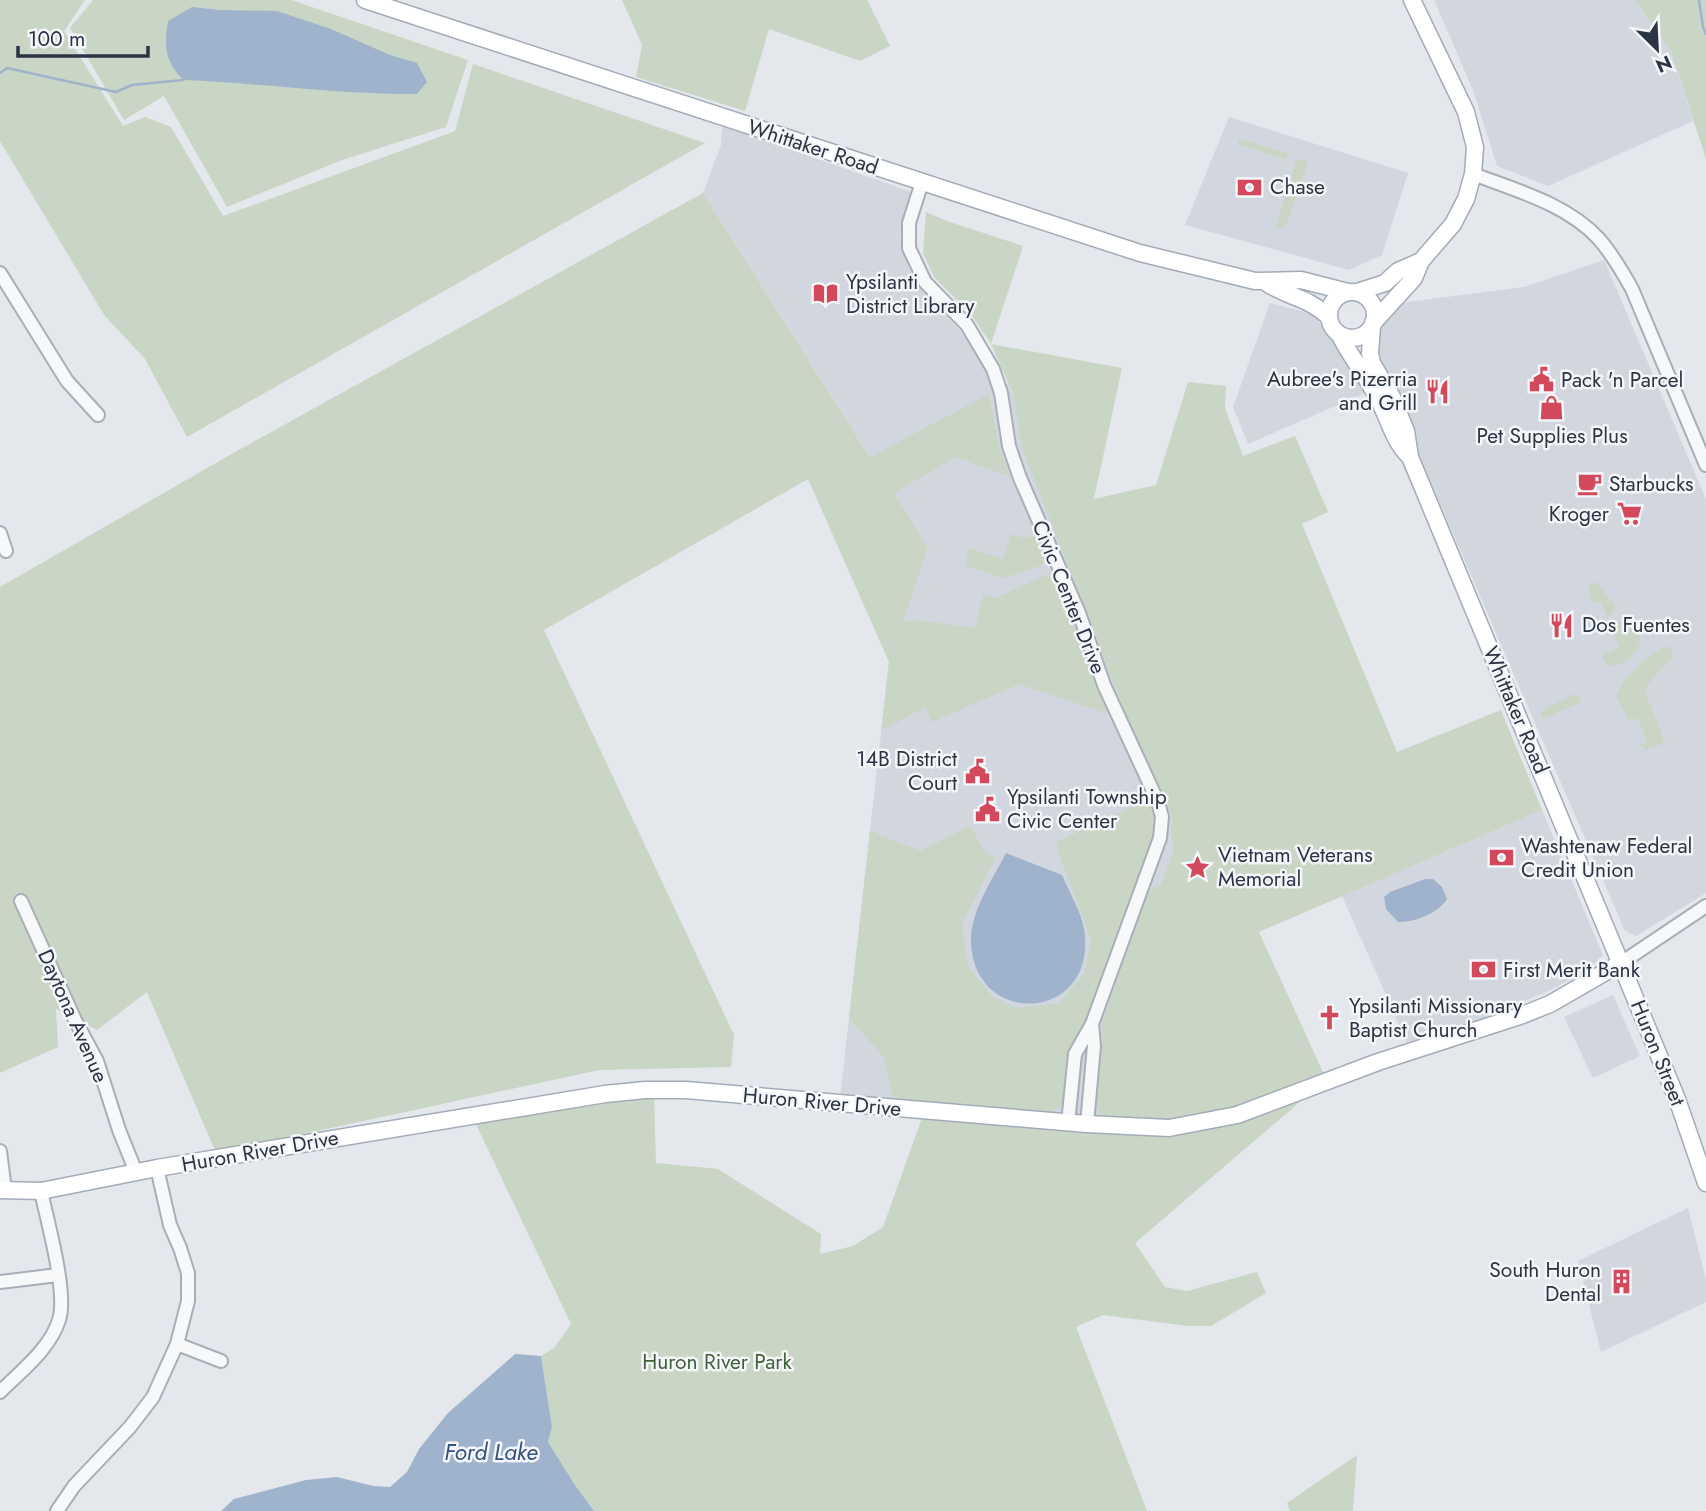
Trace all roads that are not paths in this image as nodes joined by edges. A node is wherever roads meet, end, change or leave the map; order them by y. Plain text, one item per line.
1 (365, 0) edge
2 (1412, 0) edge
3 (1473, 174) junction
4 (922, 182) junction
5 (1421, 261) junction
6 (2, 281) edge
7 (1265, 282) junction
8 (1353, 292) junction
9 (1328, 316) junction
10 (1372, 325) junction
11 (1339, 334) junction
12 (98, 415) dead end
13 (1410, 457) junction
14 (1706, 466) edge
15 (0, 533) edge
16 (6, 551) dead end
17 (21, 901) dead end
18 (1706, 906) edge
19 (1621, 963) junction
20 (1092, 1024) junction
21 (1068, 1123) junction
22 (1087, 1124) junction
23 (0, 1151) edge
24 (157, 1168) junction
25 (136, 1172) junction
26 (1706, 1183) edge
27 (3, 1190) edge
28 (41, 1191) junction
29 (58, 1275) junction
30 (0, 1282) edge
31 (177, 1344) junction
32 (221, 1361) dead end
33 (0, 1392) edge
34 (57, 1511) edge

1 - 4 main road, Whittaker Road
2 - 3 main road
3 - 5 main road
3 - 14 street
4 - 7 main road, Whittaker Road
4 - 20 street, Civic Center Drive
5 - 8 main road
5 - 10 main road
6 - 12 street
7 - 8 main road, Whittaker Road
7 - 9 main road, Whittaker Road
8 - 9 main road
8 - 10 main road
9 - 11 main road
10 - 11 main road
10 - 13 main road, Whittaker Road
11 - 13 main road, Whittaker Road
13 - 19 main road, Whittaker Road
15 - 16 street
17 - 25 street, Daytona Avenue
18 - 19 street
19 - 22 main road, Huron River Drive
19 - 26 main road, Huron Street
20 - 21 street, Civic Center Drive
20 - 22 street, Civic Center Drive
21 - 22 main road, Huron River Drive
21 - 24 main road, Huron River Drive
23 - 27 street
24 - 25 main road, Huron River Drive
24 - 31 street
25 - 28 main road, Huron River Drive
27 - 28 main road, Huron River Drive
28 - 29 street
29 - 30 street
29 - 33 street
31 - 32 street
31 - 34 street

